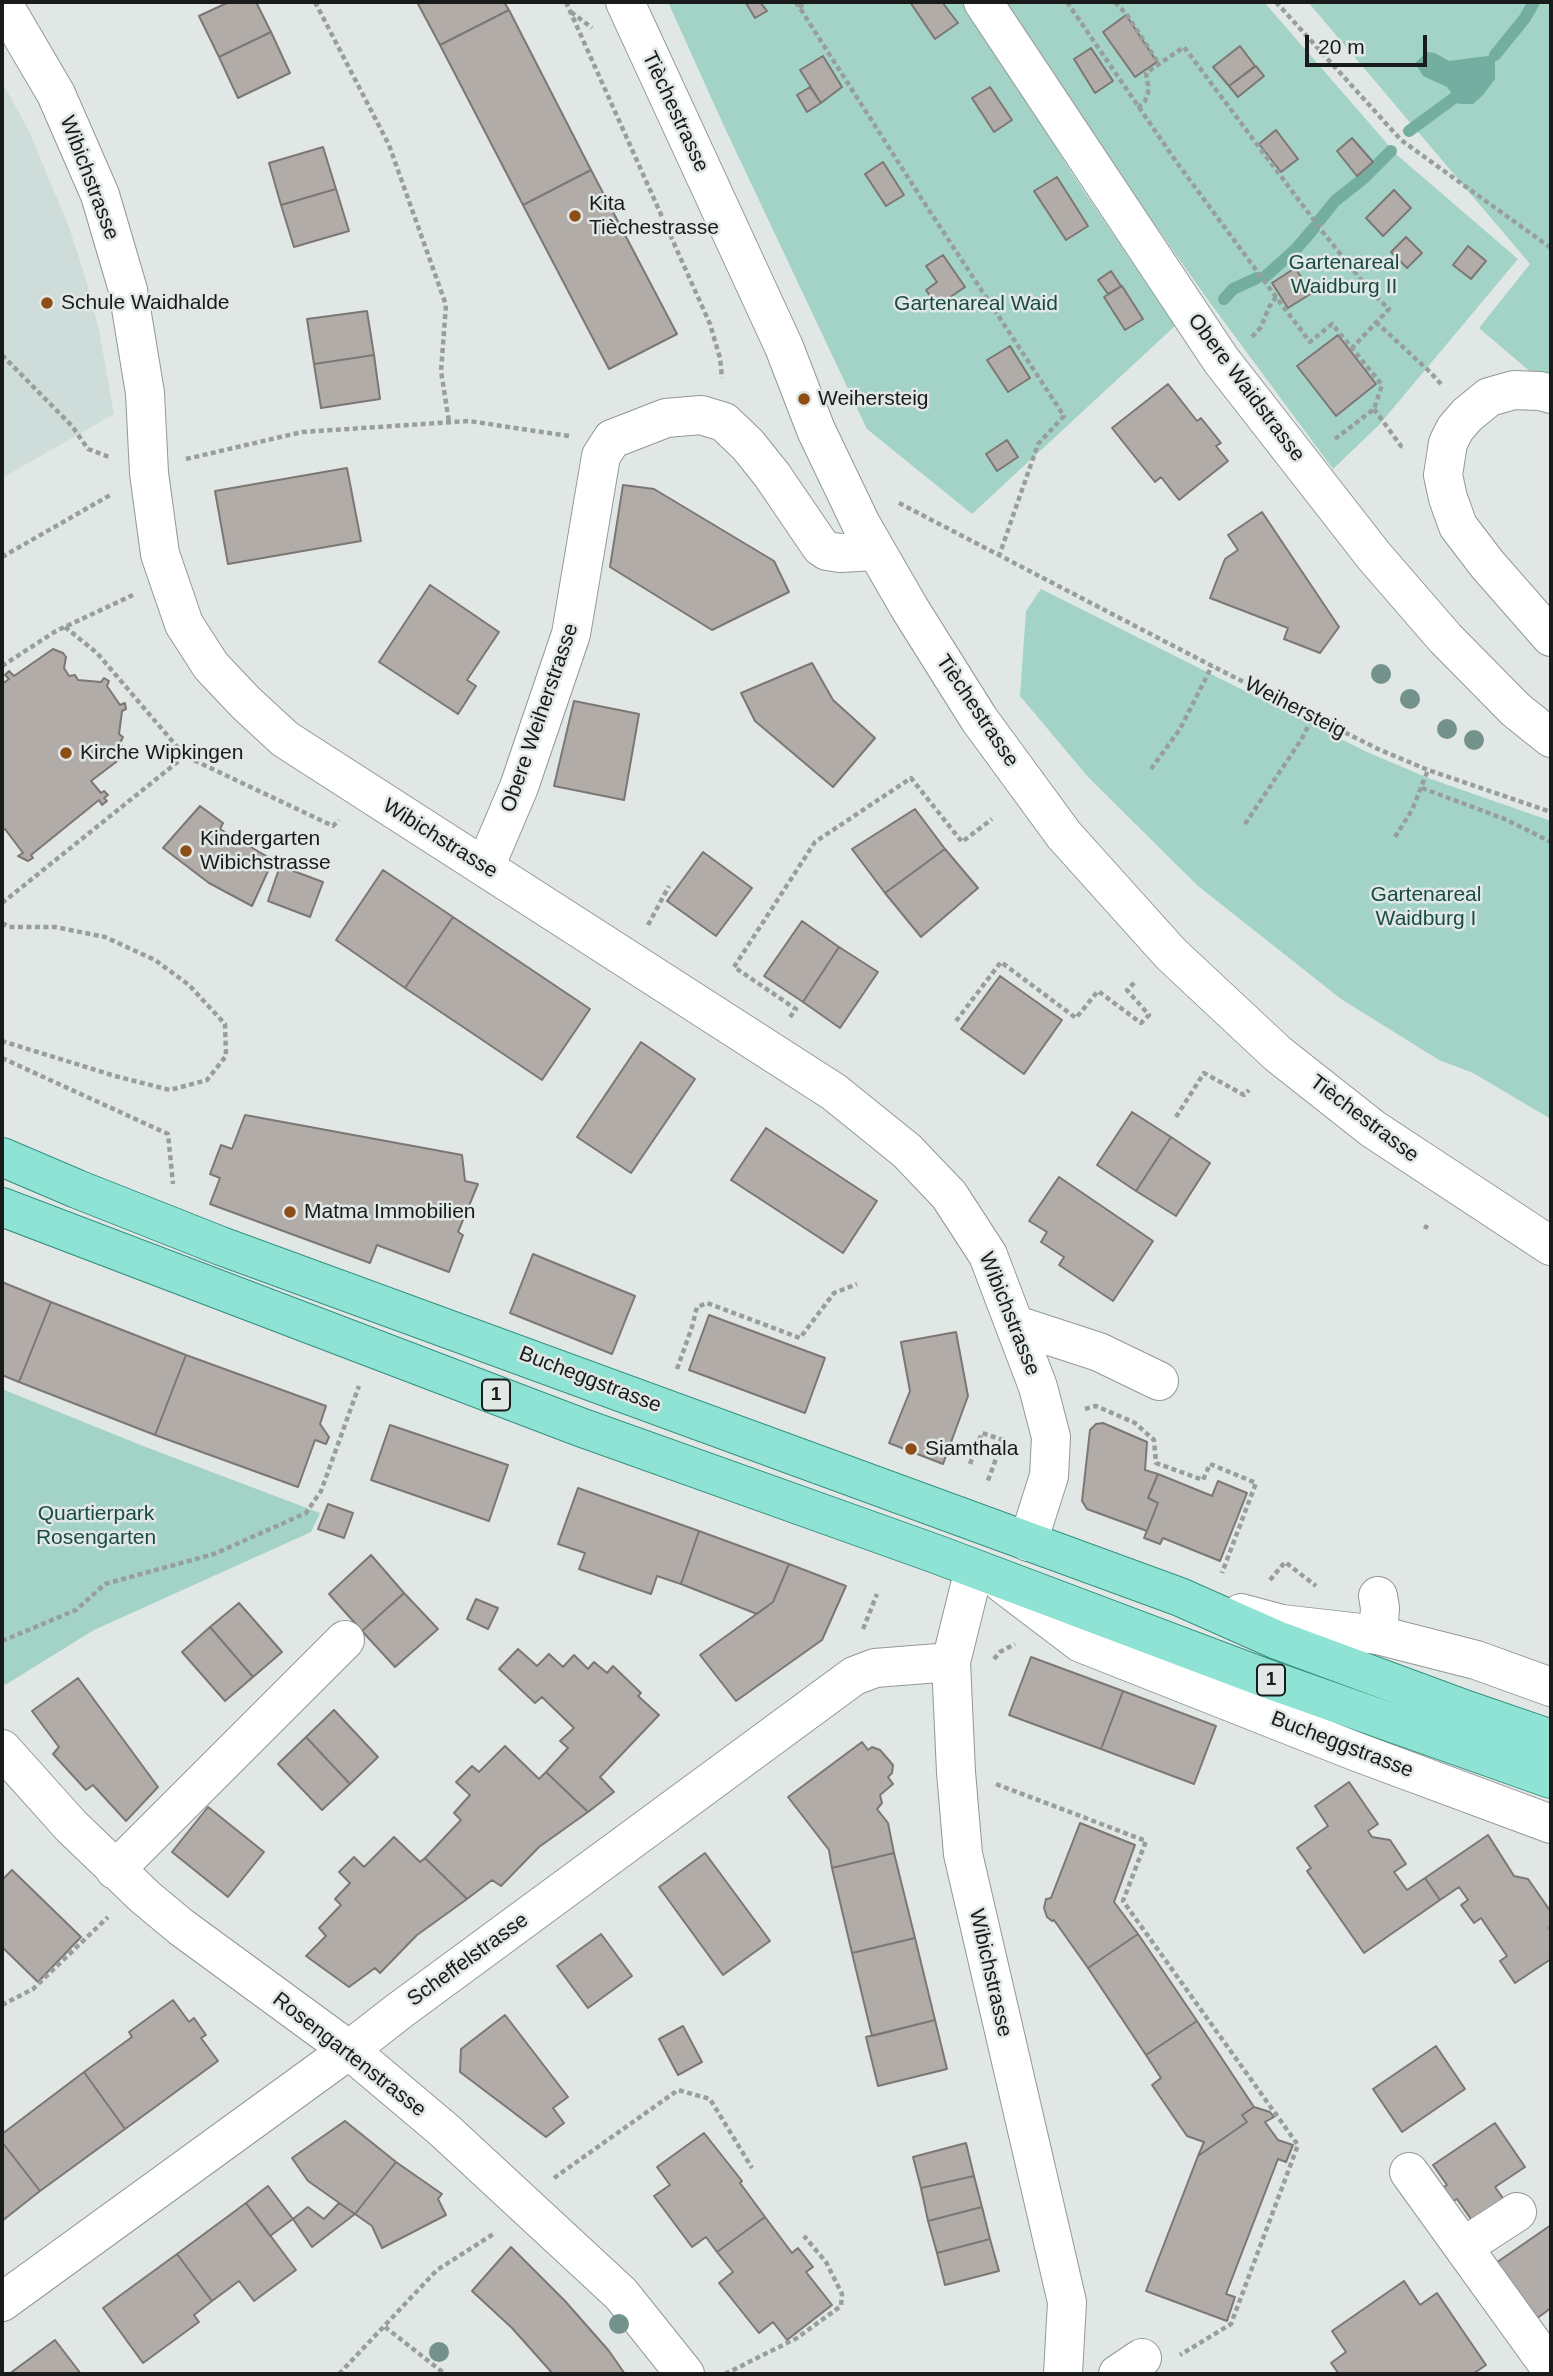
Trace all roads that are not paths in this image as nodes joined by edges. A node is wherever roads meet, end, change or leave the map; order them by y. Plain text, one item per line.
1 (2, 2) edge
2 (625, 2) edge
3 (984, 2) edge
4 (1551, 394) edge
5 (876, 551) junction
6 (1551, 637) edge
7 (1551, 738) edge
8 (485, 867) junction
9 (2, 1157) edge
10 (2, 1208) edge
11 (1551, 1246) edge
12 (1016, 1325) junction
13 (1159, 1381) dead end
14 (1028, 1542) junction
15 (983, 1572) junction
16 (1378, 1596) dead end
17 (1180, 1597) junction
18 (1378, 1635) junction
19 (345, 1640) dead end
20 (952, 1676) junction
21 (1551, 1687) edge
22 (1551, 1739) edge
23 (2, 1749) edge
24 (1551, 1779) edge
25 (1551, 1824) edge
26 (116, 1870) junction
27 (349, 2050) junction
28 (1409, 2172) dead end
29 (1517, 2212) dead end
30 (1463, 2248) junction
31 (2, 2302) edge
32 (1551, 2369) edge
33 (685, 2374) edge
34 (1063, 2374) edge

1 - 8 street, Wibichstrasse
2 - 5 street, Tièchestrasse
3 - 7 street, Obere Waidstrasse
4 - 6 street
5 - 8 street, Obere Weiherstrasse
5 - 11 street, Tièchestrasse
8 - 12 street, Wibichstrasse
9 - 14 main road, Bucheggstrasse / 1
10 - 15 main road, Bucheggstrasse / 1
12 - 13 street
12 - 14 street, Wibichstrasse
14 - 17 main road, Bucheggstrasse / 1
15 - 20 street, Wibichstrasse
15 - 24 main road, Bucheggstrasse / 1
15 - 25 street, Bucheggstrasse
16 - 18 street
17 - 18 street, Bucheggstrasse
17 - 22 main road, Bucheggstrasse / 1
18 - 21 street, Bucheggstrasse
19 - 26 street
20 - 27 street, Scheffelstrasse
20 - 34 street, Wibichstrasse
23 - 26 street, Rosengartenstrasse
26 - 27 street, Rosengartenstrasse
27 - 31 street, Scheffelstrasse
27 - 33 street, Rosengartenstrasse
28 - 30 street
29 - 30 street
30 - 32 street

